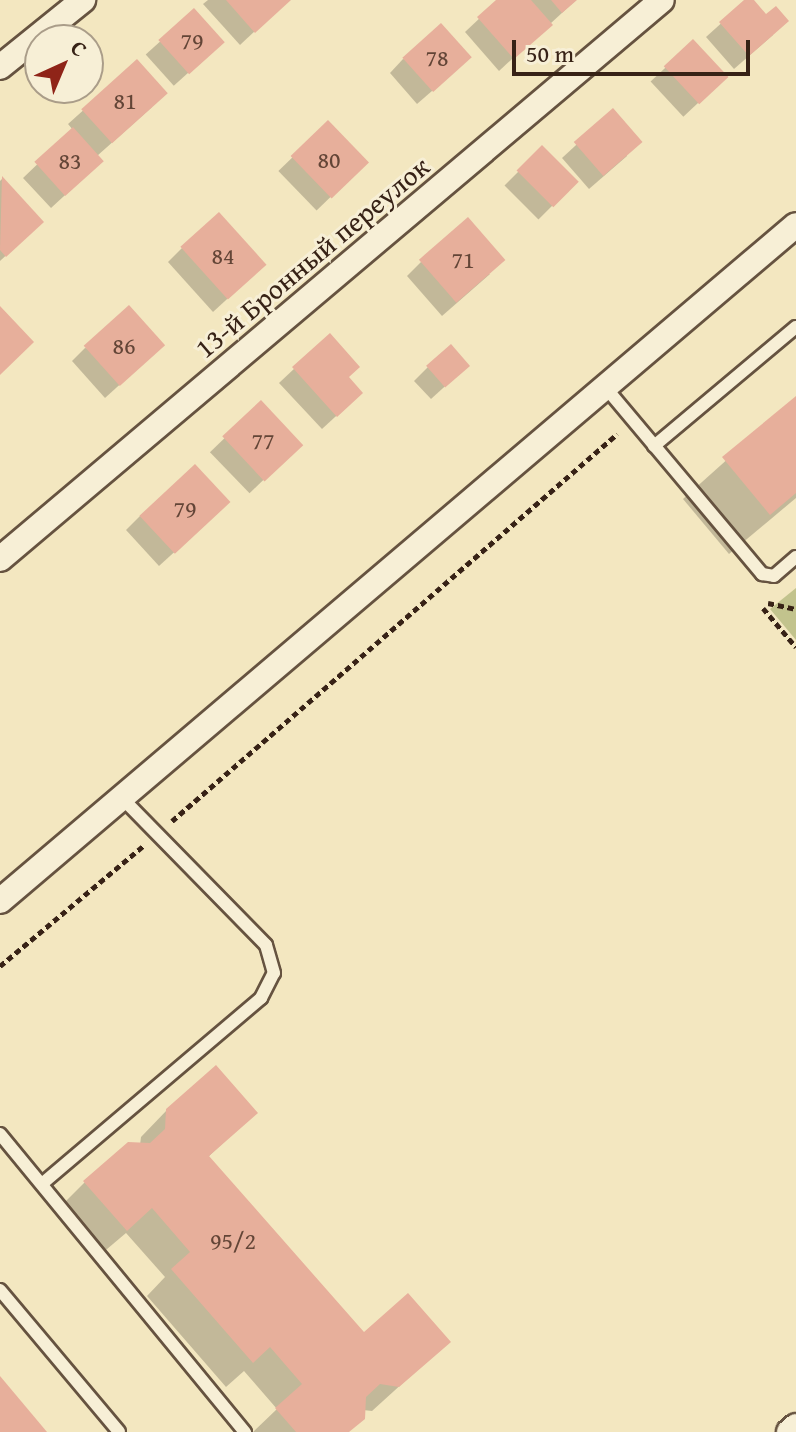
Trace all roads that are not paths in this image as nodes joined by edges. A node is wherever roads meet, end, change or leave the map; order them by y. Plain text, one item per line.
1 (83, 0) edge
2 (662, 0) edge
3 (0, 67) edge
4 (796, 225) edge
5 (796, 327) edge
6 (606, 388) junction
7 (654, 446) junction
8 (796, 557) edge
9 (0, 559) edge
10 (124, 800) junction
11 (0, 901) edge
12 (0, 1134) edge
13 (43, 1183) junction
14 (0, 1290) edge
15 (796, 1426) edge
16 (119, 1432) edge
17 (245, 1432) edge
18 (789, 1432) edge

1 - 3 street
2 - 9 street, 13-й Бронный переулок
4 - 6 street
5 - 7 lane
6 - 7 lane
6 - 10 street
7 - 8 lane
10 - 11 street
10 - 13 lane
12 - 13 lane
13 - 17 lane
14 - 16 lane
15 - 18 street

